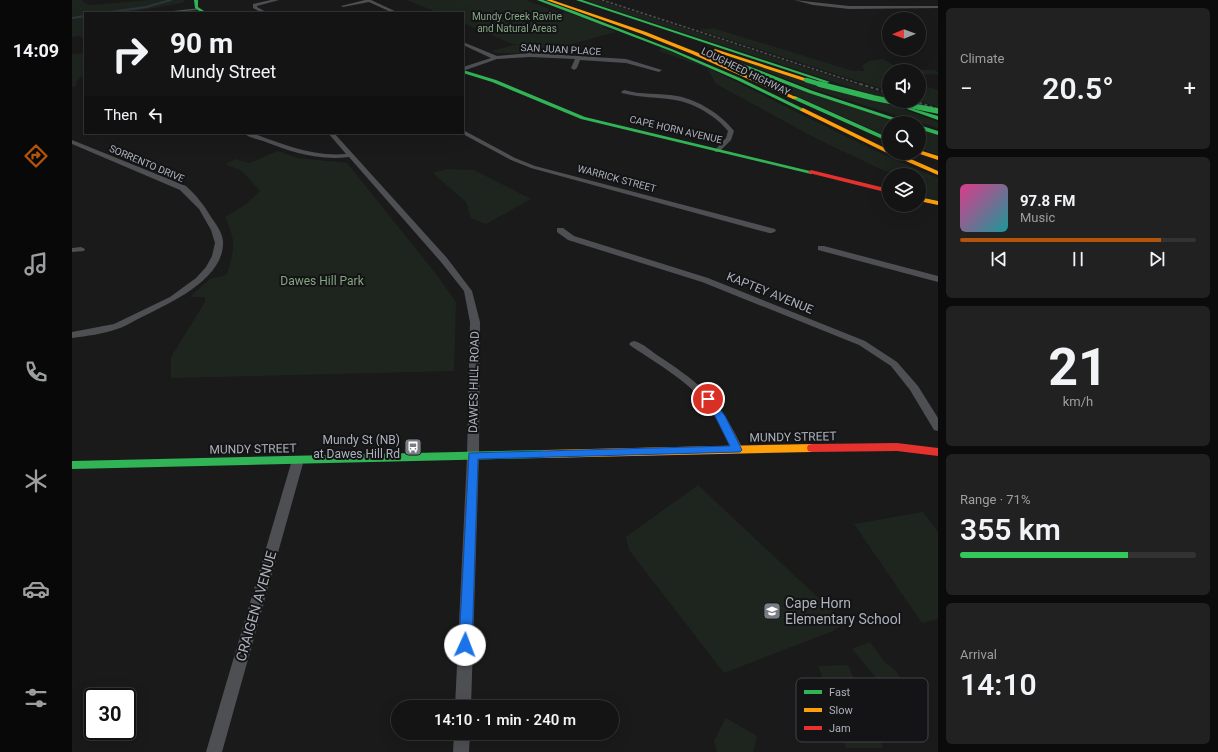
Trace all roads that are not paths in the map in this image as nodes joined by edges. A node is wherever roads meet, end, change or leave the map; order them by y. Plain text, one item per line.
1 (277, 0) edge
2 (368, 0) edge
3 (539, 0) edge
4 (548, 0) edge
5 (565, 0) edge
6 (578, 0) edge
7 (796, 0) edge
8 (343, 6) dead end
9 (200, 7) edge
10 (593, 7) junction
11 (938, 7) edge
12 (170, 12) edge
13 (264, 12) edge
14 (395, 12) edge
15 (464, 43) edge
16 (496, 58) junction
17 (578, 58) junction
18 (574, 68) dead end
19 (464, 70) edge
20 (464, 70) edge
21 (660, 70) dead end
22 (624, 92) dead end
23 (938, 112) edge
24 (886, 116) edge
25 (938, 118) edge
26 (926, 129) edge
27 (464, 133) edge
28 (938, 133) edge
29 (249, 134) edge
30 (332, 134) edge
31 (882, 137) edge
32 (72, 142) edge
33 (717, 151) junction
34 (926, 154) edge
35 (351, 156) junction
36 (938, 158) edge
37 (938, 173) edge
38 (882, 189) edge
39 (926, 200) edge
40 (938, 203) edge
41 (560, 230) dead end
42 (772, 231) dead end
43 (821, 248) dead end
44 (81, 249) dead end
45 (72, 250) edge
46 (938, 279) edge
47 (72, 335) edge
48 (634, 344) dead end
49 (938, 427) edge
50 (737, 450) junction
51 (938, 452) edge
52 (473, 456) junction
53 (298, 460) junction
54 (72, 464) edge
55 (463, 700) edge
56 (462, 740) edge
57 (214, 752) edge
58 (461, 752) edge

1 - 13 street
2 - 8 street
2 - 14 street
3 - 37 main road, LOUGHEED HIGHWAY
4 - 31 main road
5 - 10 main road, LOUGHEED HIGHWAY
6 - 10 main road
7 - 11 street
9 - 12 street
10 - 23 main road, bridge
10 - 24 main road, LOUGHEED HIGHWAY
10 - 25 main road
15 - 16 street
16 - 17 street, SAN JUAN PLACE
16 - 19 street, SAN JUAN PLACE
17 - 18 street
17 - 21 street, SAN JUAN PLACE
20 - 33 main road, CAPE HORN AVENUE
22 - 33 street
26 - 28 main road
27 - 42 street, WARRICK STREET
29 - 35 street
30 - 35 street, DAWES HILL ROAD
32 - 47 street, SORRENTO DRIVE
33 - 38 main road, CAPE HORN AVENUE
34 - 36 main road
35 - 52 street, DAWES HILL ROAD
39 - 40 main road
41 - 49 street, KAPTEY AVENUE
43 - 46 street
44 - 45 street
48 - 50 street
50 - 51 main road, MUNDY STREET
50 - 52 main road, MUNDY STREET
52 - 53 main road, MUNDY STREET
52 - 55 street, DAWES HILL ROAD
53 - 54 main road, MUNDY STREET
53 - 57 street, CRAIGEN AVENUE
56 - 58 street

